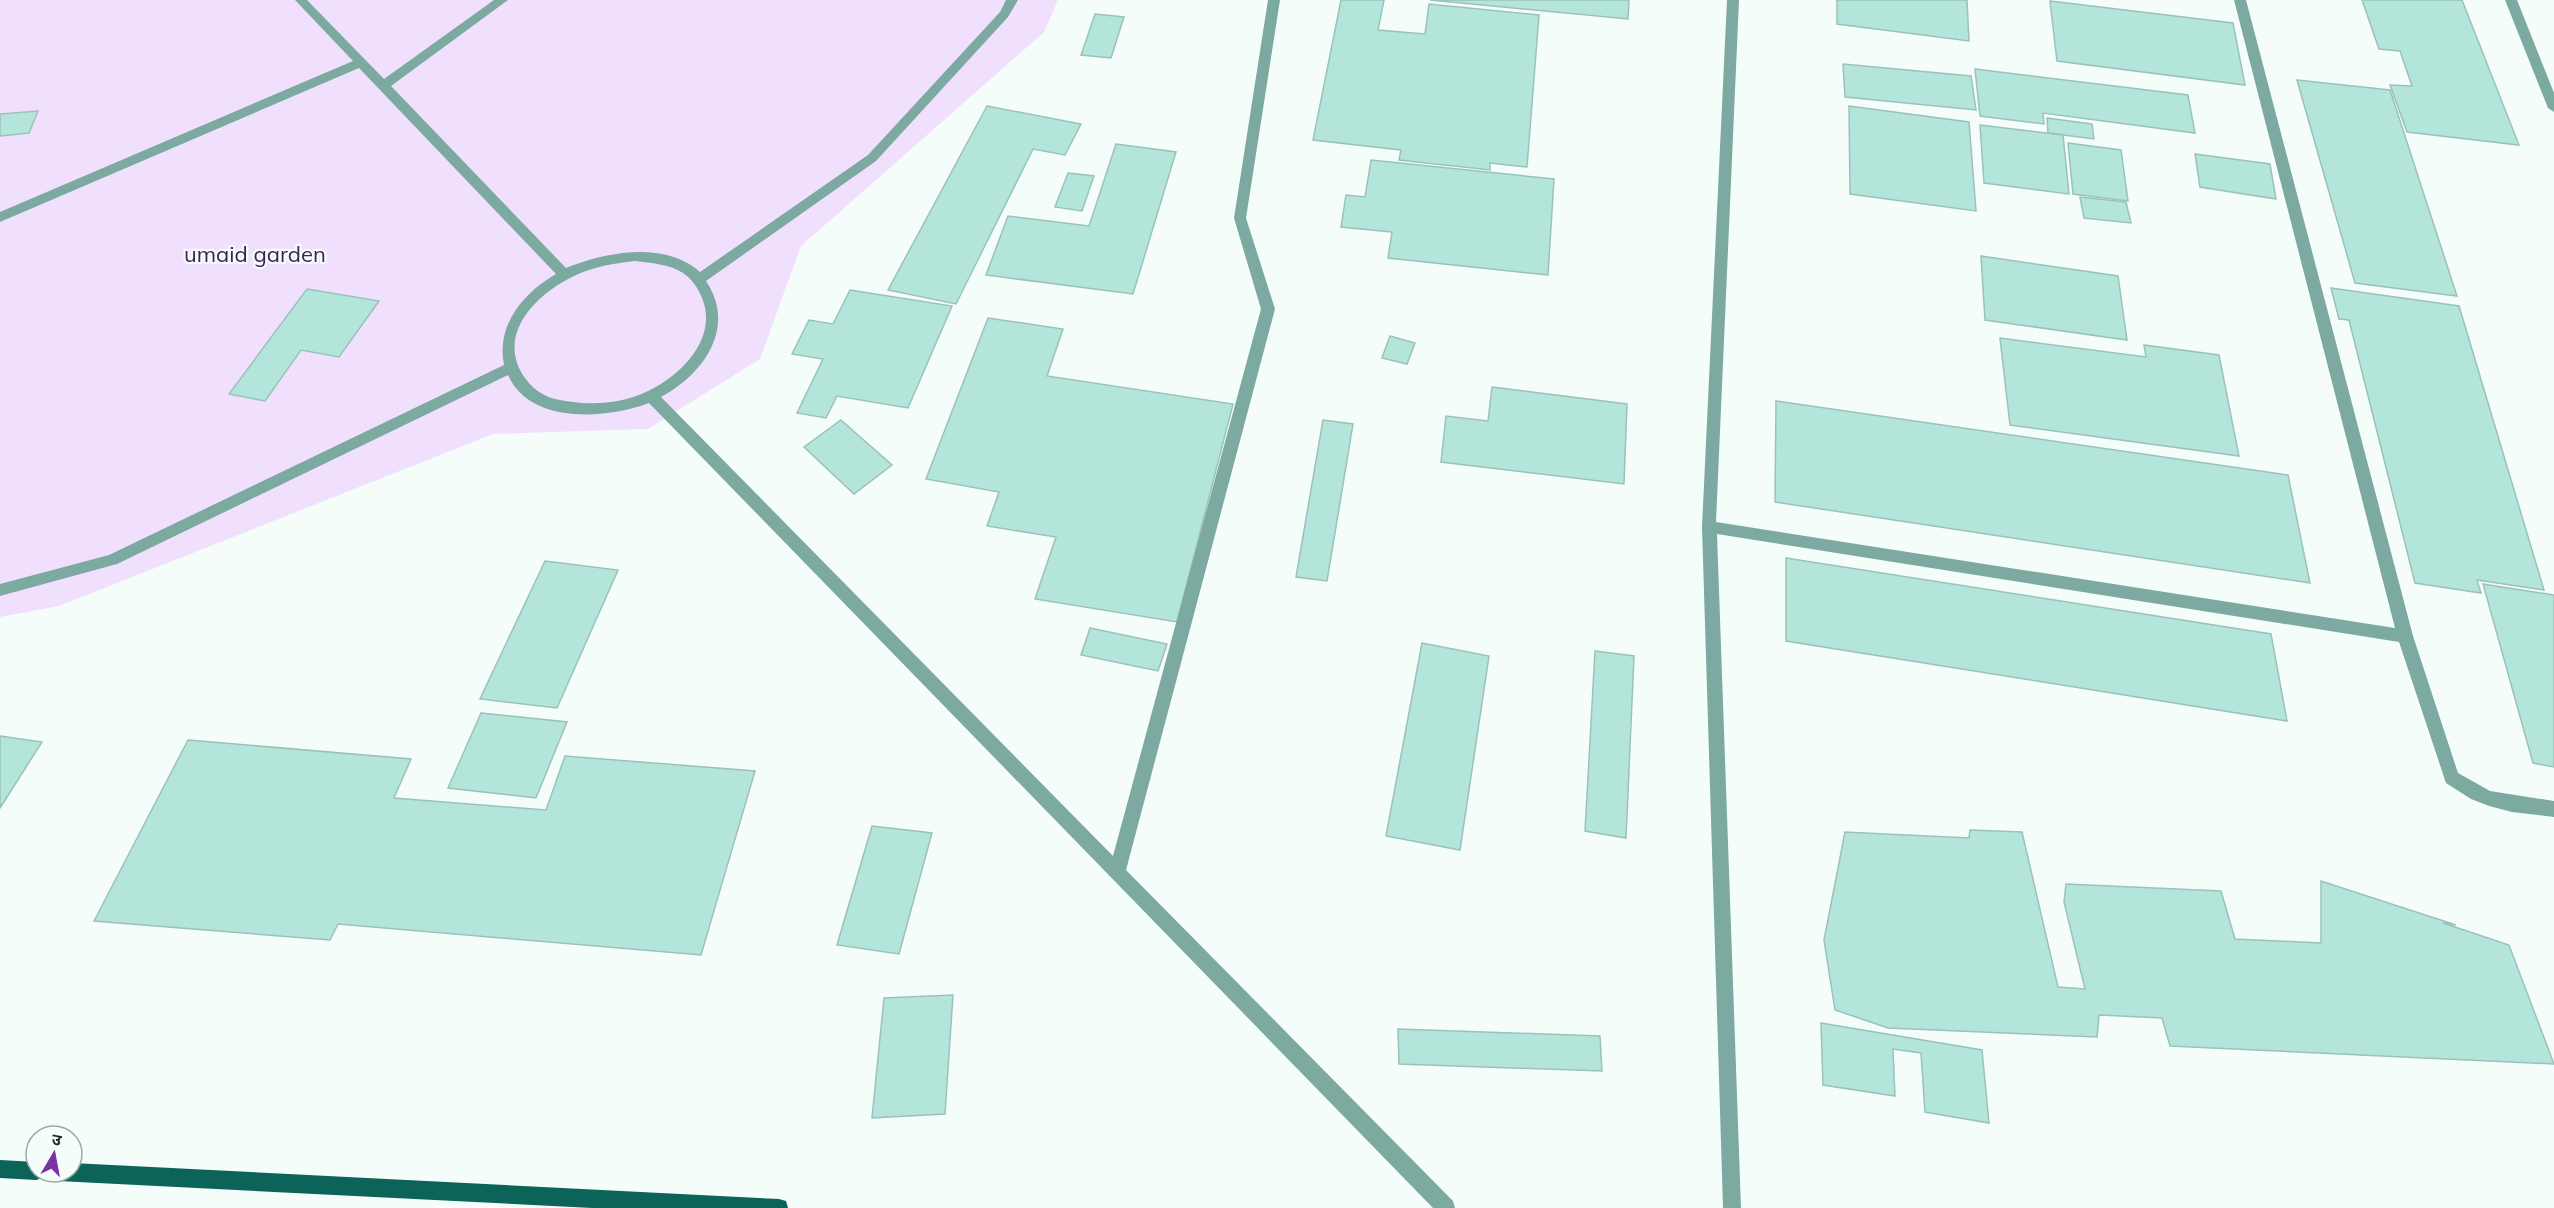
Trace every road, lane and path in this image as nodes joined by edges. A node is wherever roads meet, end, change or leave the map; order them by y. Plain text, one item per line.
1 (301, 0) edge
2 (502, 0) edge
3 (1011, 0) edge
4 (1274, 0) edge
5 (1733, 0) edge
6 (2240, 0) edge
7 (2511, 0) edge
8 (360, 63) junction
9 (383, 86) junction
10 (2554, 108) edge
11 (0, 217) edge
12 (564, 274) junction
13 (699, 279) junction
14 (510, 368) junction
15 (651, 396) junction
16 (1709, 527) junction
17 (0, 590) edge
18 (2405, 636) junction
19 (2554, 809) edge
20 (1117, 872) junction
21 (0, 1169) edge
22 (24, 1170) edge
23 (84, 1173) edge
24 (779, 1208) edge
25 (1446, 1208) edge
26 (1732, 1208) edge

1 - 8 street
2 - 9 street
3 - 13 street
4 - 20 street
5 - 16 street
6 - 18 street
7 - 10 street
8 - 9 street
8 - 11 street
9 - 12 street
12 - 13 street
12 - 14 street
13 - 15 street
14 - 15 street
14 - 17 street
15 - 20 street
16 - 18 street
16 - 26 street
18 - 19 street
20 - 25 street
21 - 22 main road
23 - 24 main road

